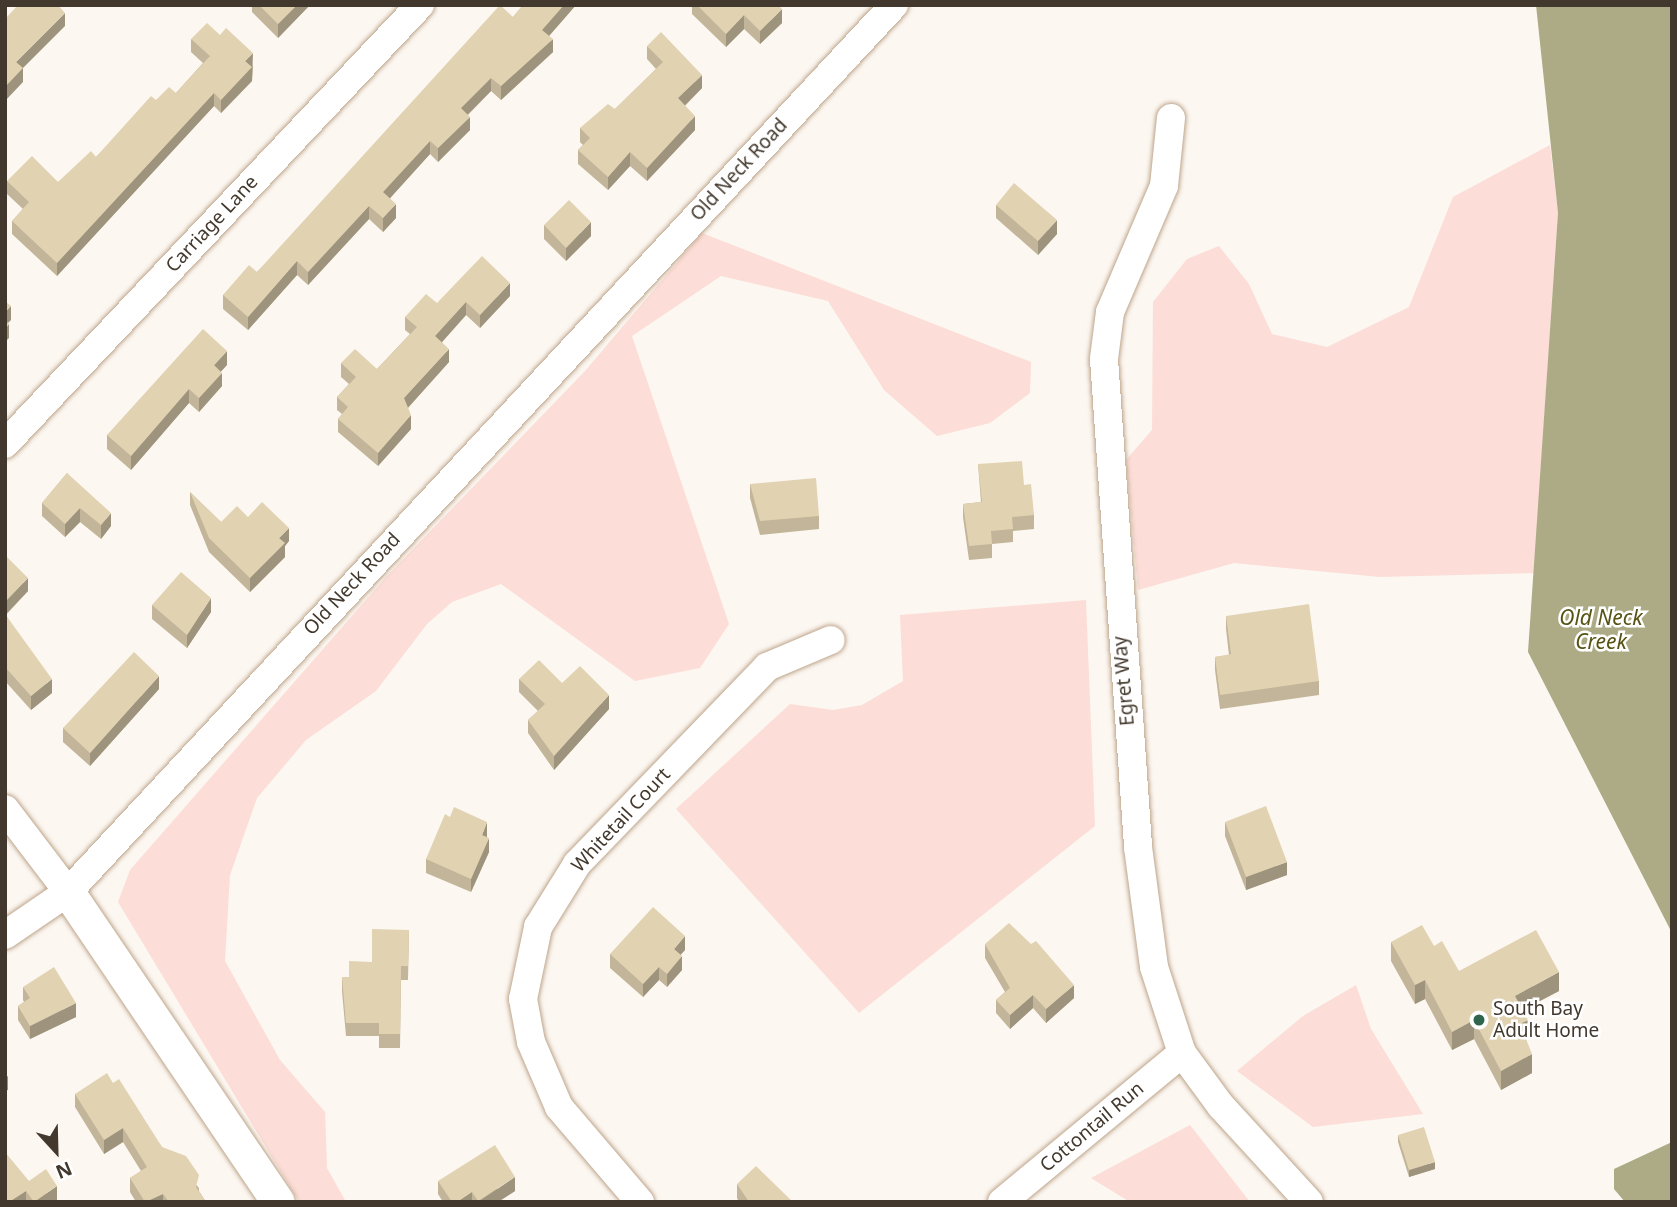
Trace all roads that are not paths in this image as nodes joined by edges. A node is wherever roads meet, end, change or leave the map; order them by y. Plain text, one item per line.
1 (420, 5) edge
2 (894, 5) edge
3 (1171, 118) dead end
4 (5, 444) edge
5 (831, 640) dead end
6 (5, 809) edge
7 (68, 892) junction
8 (5, 935) edge
9 (1182, 1052) junction
10 (278, 1202) edge
11 (640, 1202) edge
12 (1002, 1202) edge
13 (1309, 1202) edge

1 - 4 street, Carriage Lane
2 - 7 street, Old Neck Road
3 - 9 street, Egret Way
5 - 11 street, Whitetail Court
6 - 7 street
7 - 8 street, Old Neck Road
7 - 10 street
9 - 12 street, Cottontail Run
9 - 13 street, Egret Way

